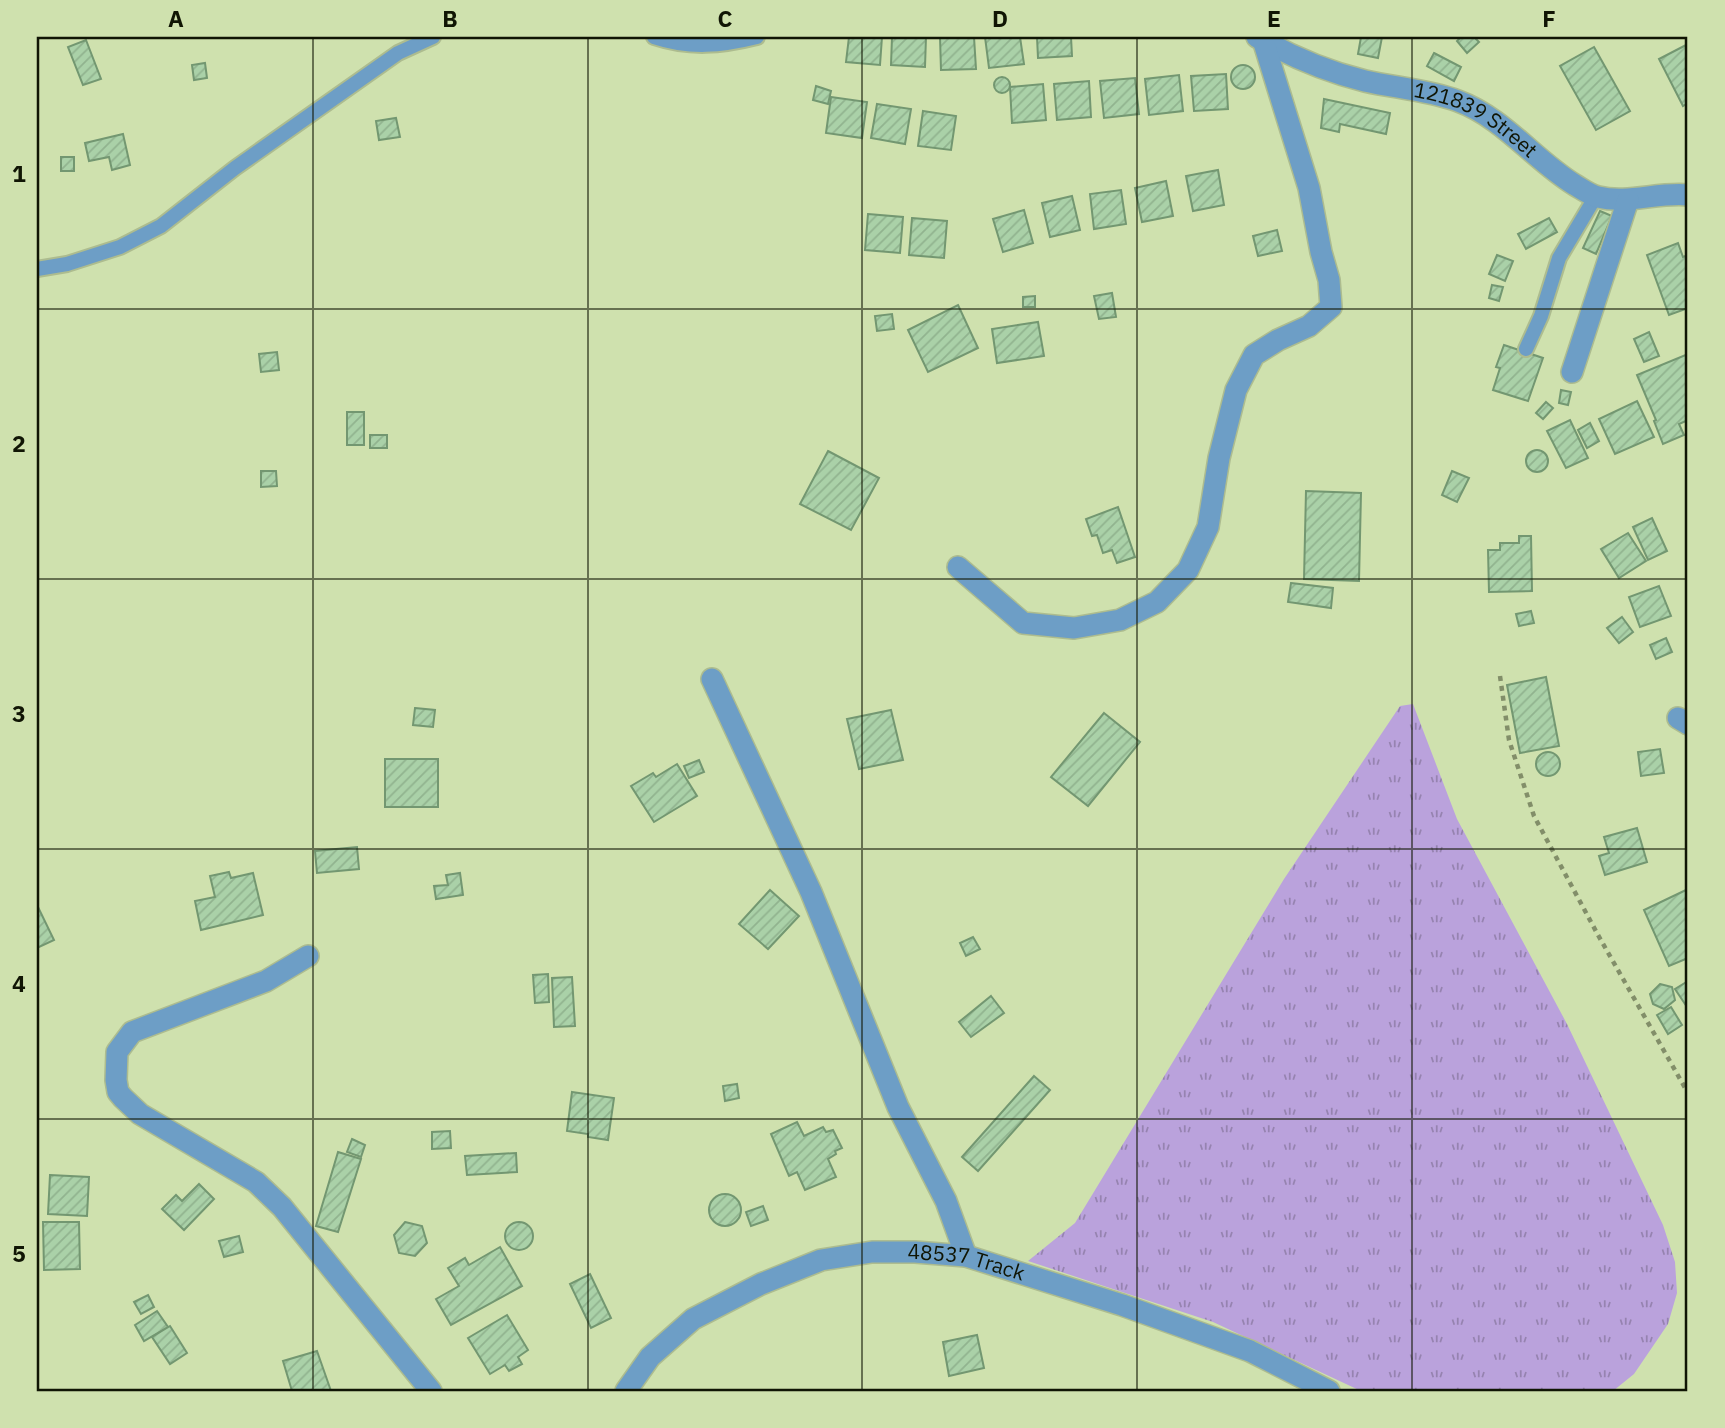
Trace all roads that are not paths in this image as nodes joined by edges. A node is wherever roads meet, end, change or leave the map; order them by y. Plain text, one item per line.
1 (433, 37) edge
2 (654, 37) edge
3 (757, 37) edge
4 (1259, 38) edge
5 (1688, 195) edge
6 (1597, 197) junction
7 (1628, 200) junction
8 (37, 270) edge
9 (1526, 349) dead end
10 (1572, 372) dead end
11 (958, 566) dead end
12 (712, 679) dead end
13 (308, 956) dead end
14 (966, 1256) junction
15 (431, 1391) edge
16 (626, 1391) edge
17 (1329, 1391) edge

1 - 8 lane
2 - 3 lane
4 - 6 street, 121839 Street
4 - 11 street
5 - 7 street, 121839 Street
6 - 7 street, 121839 Street
6 - 9 lane
7 - 10 street
12 - 14 street
13 - 15 street
14 - 16 street, 48537 Track
14 - 17 street, 48537 Track

